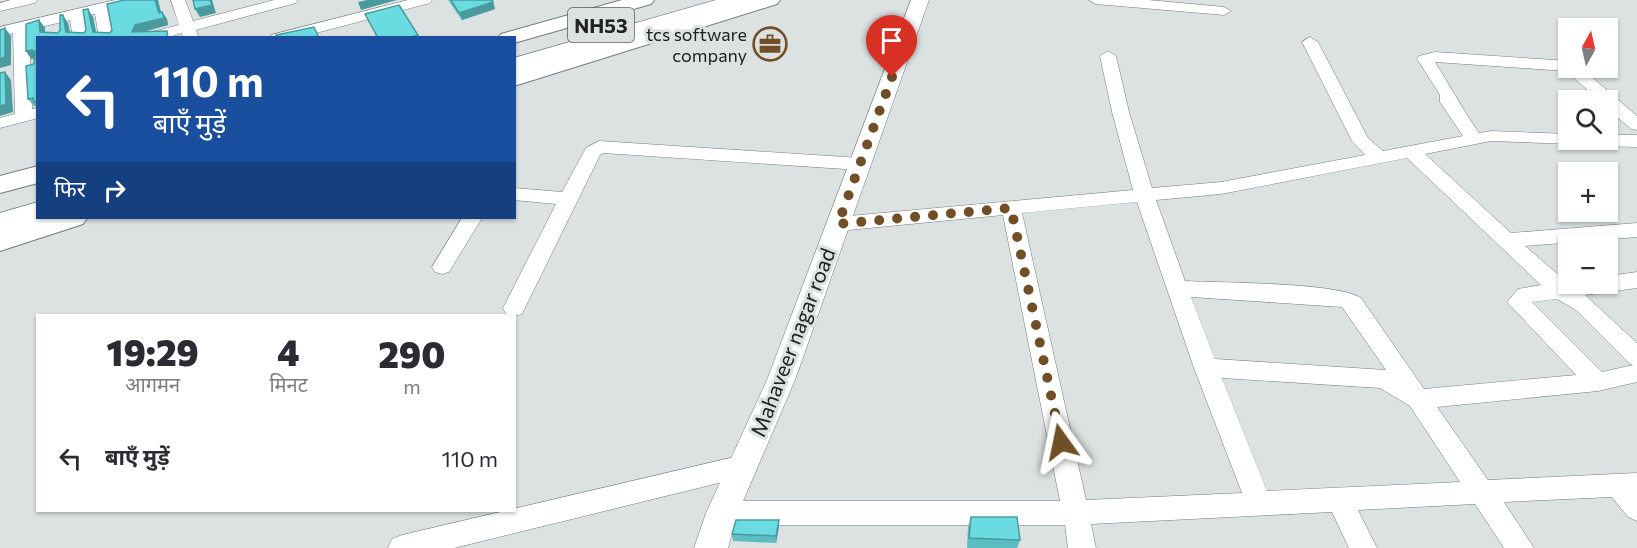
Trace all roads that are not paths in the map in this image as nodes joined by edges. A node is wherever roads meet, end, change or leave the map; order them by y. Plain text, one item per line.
1 (30, 0) edge
2 (61, 0) edge
3 (133, 0) edge
4 (178, 0) edge
5 (291, 0) edge
6 (425, 0) edge
7 (688, 0) edge
8 (741, 0) edge
9 (770, 0) edge
10 (920, 0) edge
11 (1096, 0) edge
12 (637, 1) edge
13 (0, 7) edge
14 (101, 7) junction
15 (1224, 11) dead end
16 (77, 13) junction
17 (55, 19) junction
18 (21, 27) junction
19 (0, 32) edge
20 (189, 32) edge
21 (55, 36) edge
22 (81, 36) edge
23 (106, 36) edge
24 (160, 36) edge
25 (285, 36) edge
26 (515, 36) edge
27 (1310, 42) dead end
28 (516, 49) edge
29 (1108, 56) dead end
30 (36, 65) edge
31 (516, 65) edge
32 (1558, 66) edge
33 (21, 69) junction
34 (0, 75) edge
35 (516, 78) edge
36 (1584, 78) edge
37 (31, 115) edge
38 (0, 123) edge
39 (1637, 125) edge
40 (1474, 139) junction
41 (1558, 139) edge
42 (1618, 141) edge
43 (1637, 141) edge
44 (1412, 151) junction
45 (1378, 157) junction
46 (860, 164) junction
47 (36, 175) edge
48 (0, 185) edge
49 (516, 194) edge
50 (36, 195) edge
51 (1144, 195) junction
52 (568, 199) junction
53 (0, 205) edge
54 (1011, 208) junction
55 (36, 213) edge
56 (71, 219) edge
57 (471, 219) edge
58 (0, 224) edge
59 (838, 224) junction
60 (1629, 230) edge
61 (1506, 240) junction
62 (0, 241) edge
63 (1637, 247) edge
64 (442, 267) dead end
65 (1637, 280) edge
66 (1618, 283) edge
67 (1177, 288) junction
68 (1558, 288) edge
69 (1558, 291) edge
70 (1566, 294) edge
71 (514, 308) dead end
72 (1637, 357) edge
73 (1206, 368) junction
74 (1637, 373) edge
75 (1598, 382) junction
76 (1417, 399) junction
77 (743, 466) junction
78 (1627, 484) edge
79 (1483, 491) junction
80 (1339, 499) junction
81 (1259, 503) junction
82 (1637, 509) edge
83 (722, 513) junction
84 (1076, 513) junction
85 (402, 548) edge
86 (711, 548) edge
87 (1082, 548) edge
88 (1363, 548) edge
89 (1520, 548) edge

1 - 13 street
2 - 17 street
3 - 14 street
4 - 20 street
5 - 20 street
6 - 25 street
7 - 28 highway, NH53
8 - 31 highway, NH53
9 - 35 main road
10 - 46 street, Mahaveer nagar road
11 - 15 street
12 - 26 main road
14 - 16 street
14 - 23 street
16 - 17 street
16 - 22 street
17 - 18 street
17 - 21 street
18 - 19 street
18 - 33 street
20 - 24 street
27 - 45 street
29 - 51 street
30 - 33 street
32 - 40 street
33 - 34 street
33 - 37 street
36 - 39 street
37 - 38 street
40 - 41 street
40 - 44 street
42 - 43 street
44 - 45 street
44 - 61 street
45 - 51 street
46 - 52 street
46 - 59 street, Mahaveer nagar road
47 - 48 main road
49 - 52 street
50 - 53 highway
51 - 54 street
51 - 67 street
52 - 71 street
54 - 59 street
54 - 84 street
55 - 58 highway
56 - 62 main road
57 - 64 street
59 - 77 street, Mahaveer nagar road
60 - 61 street
60 - 63 street
61 - 68 street
65 - 66 street
67 - 73 street
67 - 76 street
69 - 75 street
70 - 72 street
73 - 76 street
73 - 81 street
74 - 75 street
75 - 76 street
76 - 79 street
77 - 83 street, Mahaveer nagar road
77 - 85 street
78 - 79 street
78 - 82 street
79 - 80 street
79 - 89 street
80 - 81 street
80 - 88 street
81 - 84 street
83 - 84 street
83 - 86 street, Mahaveer nagar road
84 - 87 street

